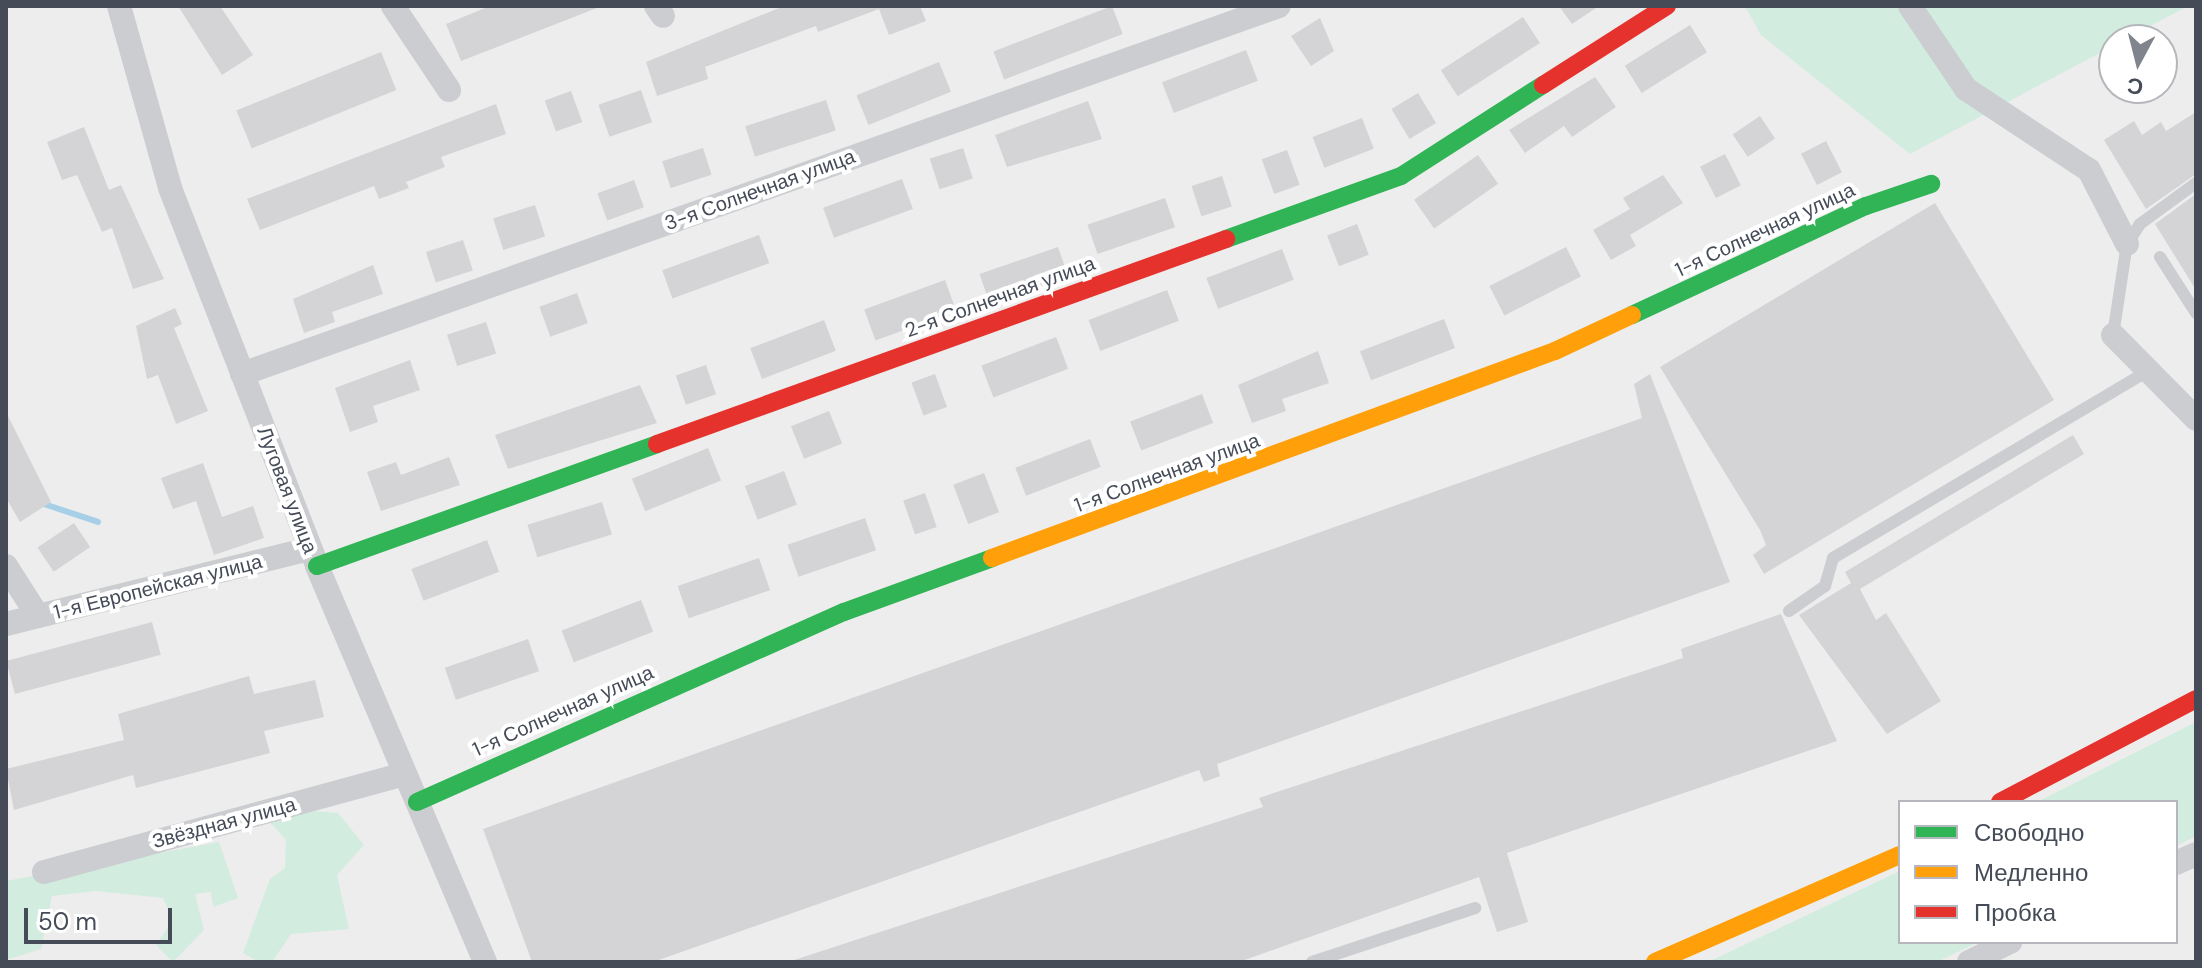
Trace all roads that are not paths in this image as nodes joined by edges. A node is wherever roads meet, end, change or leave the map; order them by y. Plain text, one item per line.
1 (119, 6) edge
2 (393, 6) edge
3 (1279, 6) edge
4 (1667, 6) edge
5 (1910, 6) edge
6 (449, 90) dead end
7 (2196, 183) edge
8 (1931, 184) dead end
9 (2127, 244) junction
10 (2160, 257) dead end
11 (2196, 313) edge
12 (2113, 335) joint
13 (2144, 373) junction
14 (242, 374) junction
15 (2196, 419) edge
16 (314, 558) junction
17 (6, 566) edge
18 (1789, 611) dead end
19 (38, 616) junction
20 (6, 624) edge
21 (2196, 687) edge
22 (2196, 699) edge
23 (2145, 724) junction
24 (405, 774) junction
25 (2004, 800) edge
26 (417, 802) junction
27 (1898, 856) edge
28 (44, 872) dead end
29 (1475, 908) dead end
30 (2006, 944) edge
31 (485, 962) edge
32 (1312, 962) edge
33 (1655, 962) edge
34 (1969, 962) edge

1 - 14 street, Луговая улица
2 - 6 street
3 - 14 street, 3-я Солнечная улица
4 - 16 street, 2-я Солнечная улица
5 - 9 street
7 - 9 lane
8 - 26 street, 1-я Солнечная улица
9 - 12 lane
10 - 11 lane
12 - 13 street
13 - 15 street
13 - 18 lane
14 - 16 street, Луговая улица
16 - 19 street, 1-я Европейская улица
16 - 24 street, Луговая улица
17 - 19 street
19 - 20 street, 1-я Европейская улица
21 - 23 street
22 - 23 street
23 - 25 street
24 - 26 street, Луговая улица
24 - 28 street, Звёздная улица
26 - 31 street, Луговая улица
27 - 33 street
29 - 32 lane
30 - 34 street

